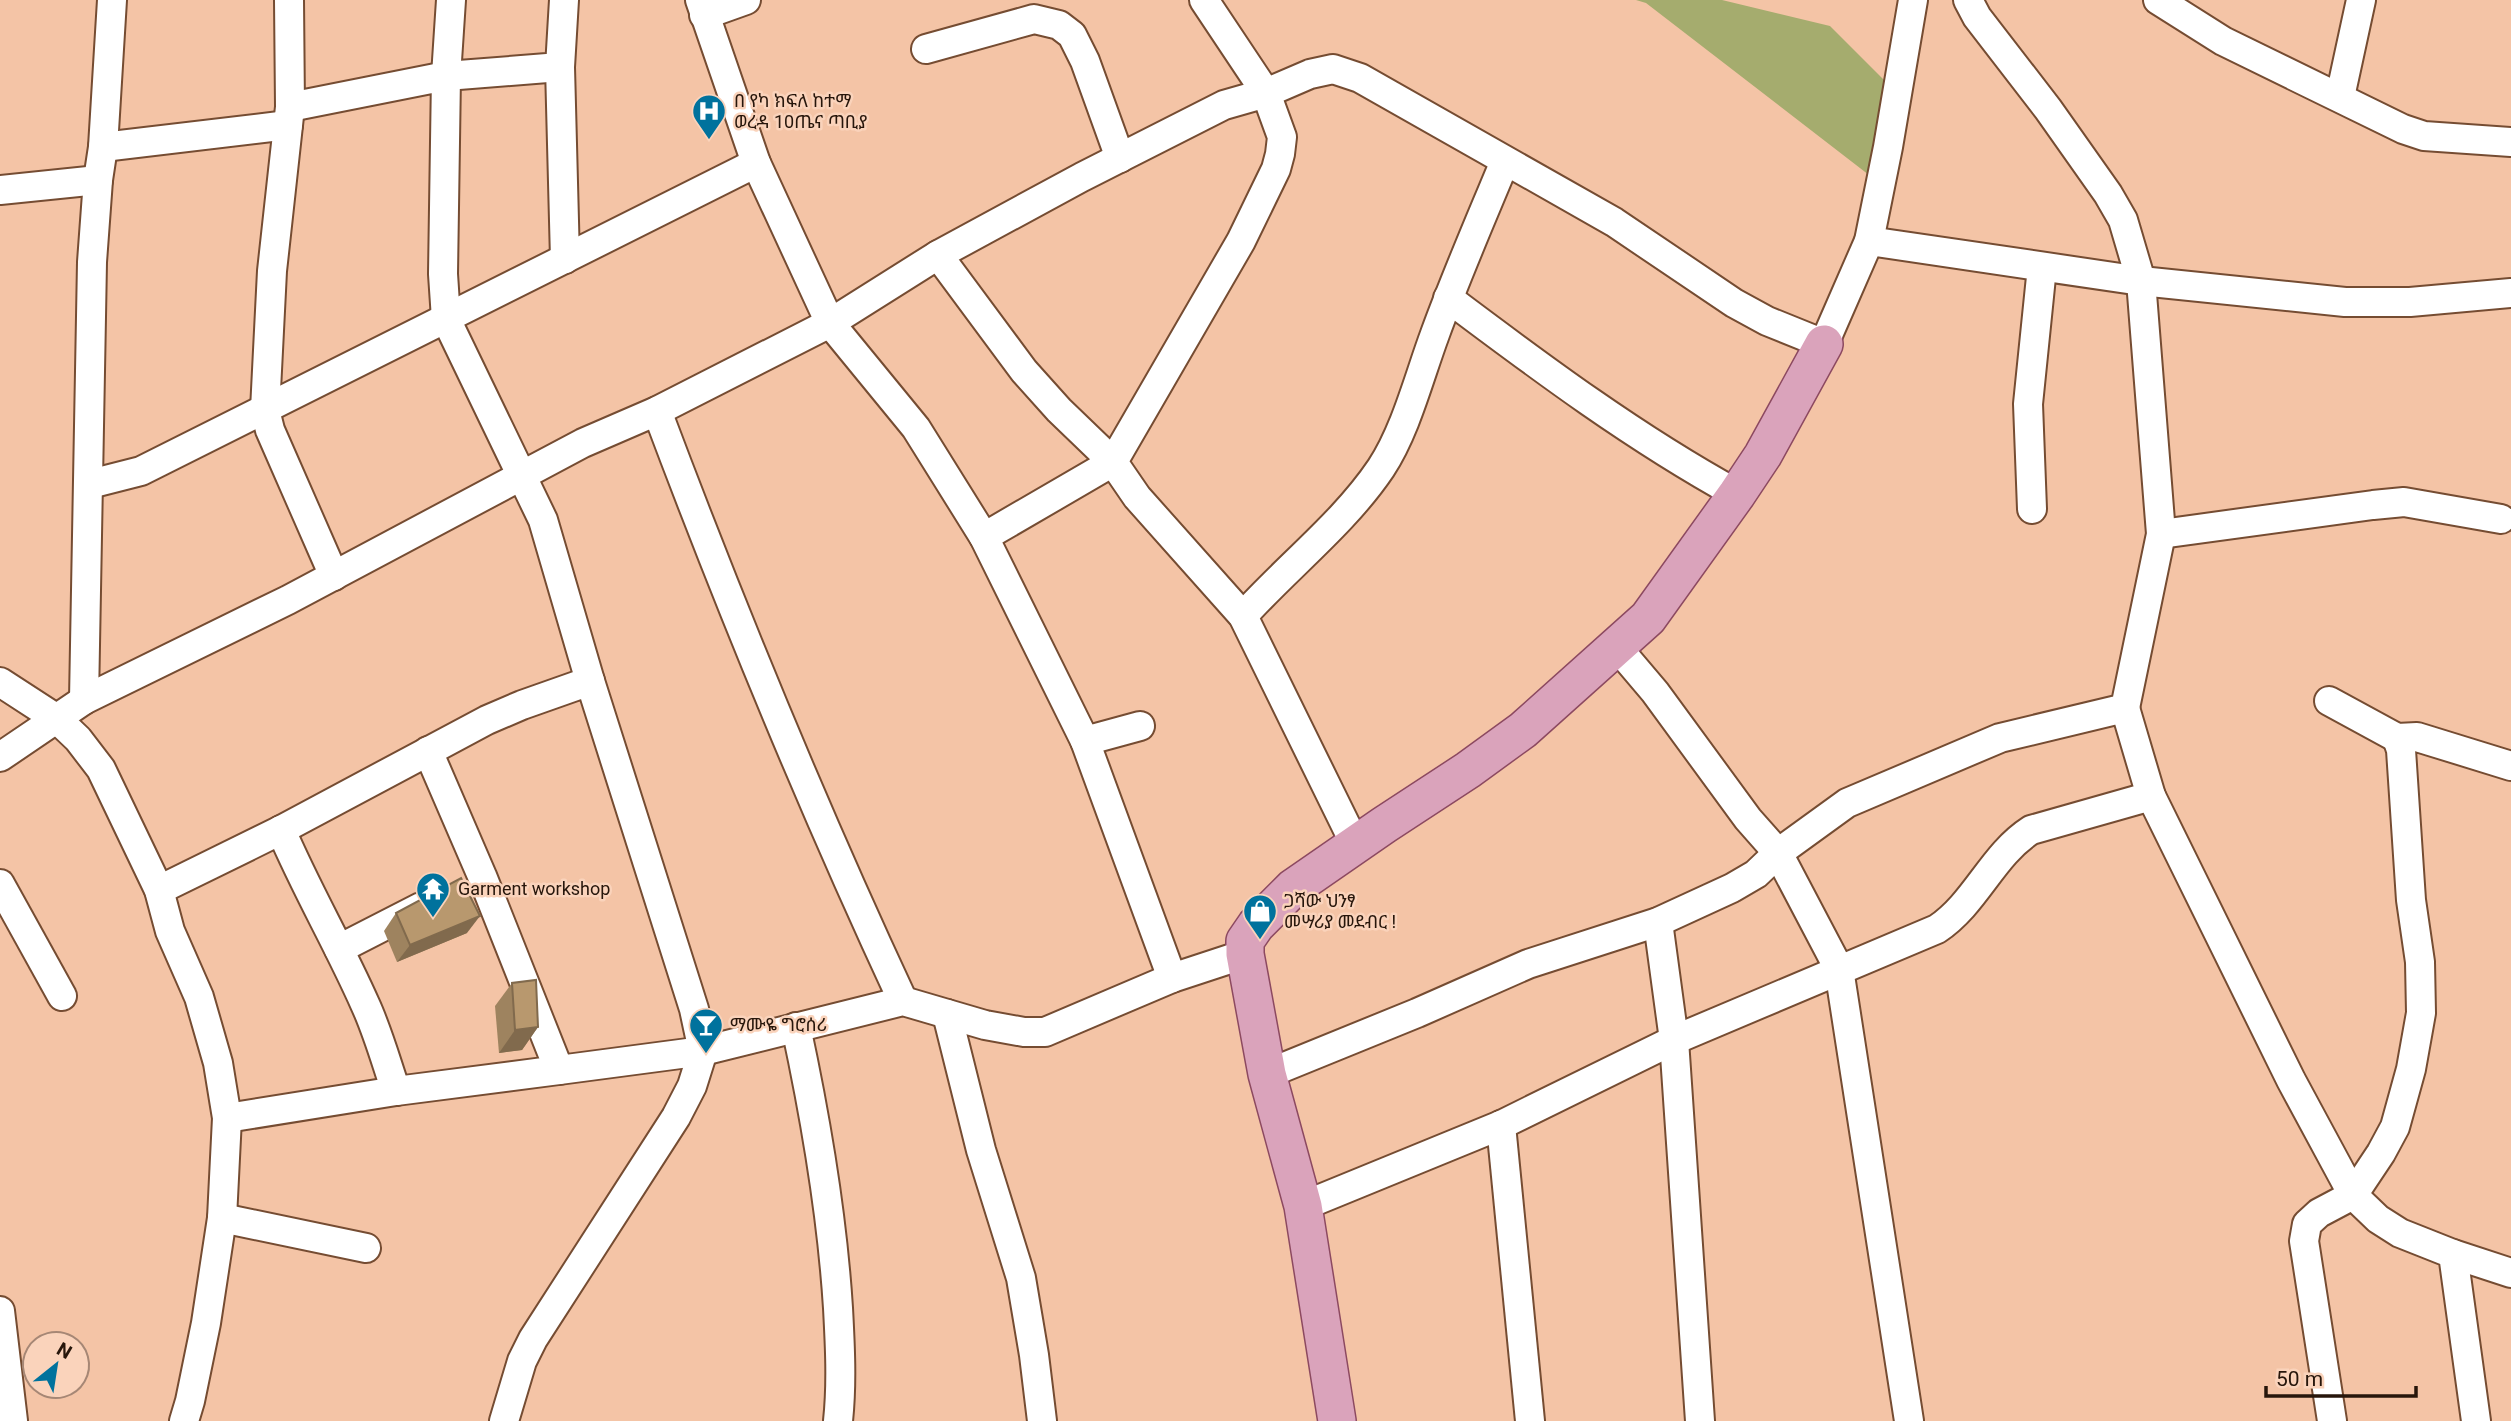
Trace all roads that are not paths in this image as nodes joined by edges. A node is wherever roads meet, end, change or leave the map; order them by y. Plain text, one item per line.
1 (112, 0) edge
2 (289, 0) edge
3 (451, 0) edge
4 (564, 0) edge
5 (746, 0) edge
6 (1204, 0) edge
7 (1913, 0) edge
8 (1968, 0) edge
9 (2158, 0) edge
10 (2361, 0) edge
11 (702, 8) edge
12 (926, 49) dead end
13 (560, 67) junction
14 (446, 76) junction
15 (1266, 93) junction
16 (2340, 97) junction
17 (289, 116) junction
18 (2511, 142) edge
19 (103, 147) junction
20 (1120, 158) junction
21 (1505, 161) junction
22 (756, 163) junction
23 (98, 180) junction
24 (0, 190) edge
25 (1869, 241) junction
26 (938, 255) junction
27 (565, 259) junction
28 (2042, 267) junction
29 (2141, 281) junction
30 (2511, 293) edge
31 (1448, 298) junction
32 (446, 319) junction
33 (830, 323) junction
34 (1825, 344) junction
35 (265, 410) junction
36 (657, 411) junction
37 (1113, 462) junction
38 (523, 475) junction
39 (90, 484) junction
40 (1737, 494) junction
41 (2032, 509) dead end
42 (2501, 519) dead end
43 (2161, 534) junction
44 (984, 537) junction
45 (334, 576) junction
46 (1242, 616) junction
47 (1616, 646) junction
48 (590, 681) junction
49 (0, 682) edge
50 (84, 700) junction
51 (2329, 701) dead end
52 (2125, 708) junction
53 (57, 719) junction
54 (1140, 726) dead end
55 (2397, 738) junction
56 (1085, 741) junction
57 (428, 751) junction
58 (0, 757) edge
59 (2511, 766) edge
60 (2151, 796) junction
61 (281, 830) junction
62 (1356, 845) junction
63 (1778, 853) junction
64 (0, 884) edge
65 (463, 886) junction
66 (159, 890) junction
67 (1658, 922) junction
68 (340, 949) junction
69 (1245, 954) junction
70 (1839, 969) junction
71 (1172, 978) junction
72 (62, 996) dead end
73 (903, 1001) junction
74 (947, 1014) junction
75 (796, 1027) junction
76 (1674, 1040) junction
77 (703, 1051) junction
78 (559, 1070) junction
79 (1267, 1074) junction
80 (396, 1091) junction
81 (227, 1118) junction
82 (1502, 1125) junction
83 (2353, 1195) junction
84 (1303, 1206) junction
85 (222, 1218) junction
86 (366, 1248) dead end
87 (2453, 1254) junction
88 (2511, 1273) edge
89 (0, 1311) edge
90 (13, 1421) edge
91 (184, 1421) edge
92 (503, 1421) edge
93 (838, 1421) edge
94 (1042, 1421) edge
95 (1337, 1421) edge
96 (1530, 1421) edge
97 (1700, 1421) edge
98 (1909, 1421) edge
99 (2332, 1421) edge
100 (2476, 1421) edge

1 - 19 street
2 - 17 street
3 - 14 street
4 - 13 street
5 - 11 street
6 - 15 street
7 - 25 street
8 - 29 street
9 - 16 street
10 - 16 street
11 - 22 street
12 - 20 street
13 - 14 street
13 - 27 street
14 - 17 street
14 - 32 street
15 - 20 street
15 - 21 street
15 - 37 street
16 - 18 street
17 - 19 street
17 - 35 street
19 - 23 street
20 - 26 street
21 - 31 street
21 - 34 street
22 - 27 street
22 - 33 street
23 - 24 street
23 - 39 street
25 - 28 street
25 - 34 street
26 - 33 street
26 - 37 street
27 - 32 street
28 - 29 street
28 - 41 street
29 - 30 street
29 - 43 street
31 - 40 street
31 - 46 street
32 - 35 street
32 - 38 street
33 - 36 street
33 - 44 street
34 - 40 main road
35 - 39 street
35 - 45 street
36 - 38 street
36 - 73 street
37 - 44 street
37 - 46 street
38 - 45 street
38 - 48 street
39 - 50 street
40 - 47 main road
42 - 43 street
43 - 52 street
44 - 56 street
45 - 50 street
46 - 62 street
47 - 62 main road
47 - 63 street
48 - 57 street
48 - 77 street
49 - 53 street
50 - 53 street
51 - 55 street
52 - 60 street
52 - 63 street
53 - 58 street
53 - 66 street
54 - 56 street
55 - 59 street
55 - 83 street
56 - 71 street
57 - 61 street
57 - 65 street
60 - 70 street
60 - 83 street
61 - 66 street
61 - 68 street
62 - 69 main road
63 - 67 street
63 - 70 street
64 - 72 street
65 - 68 street
65 - 78 street
66 - 81 street
67 - 76 street
67 - 79 street
68 - 80 street
69 - 71 street
69 - 79 main road
70 - 76 street
70 - 98 street
71 - 74 street
73 - 74 street
73 - 75 street
74 - 94 street
75 - 77 street
75 - 93 street
76 - 82 street
76 - 97 street
77 - 78 street
77 - 92 street
78 - 80 street
79 - 84 main road
80 - 81 street
81 - 85 street
82 - 84 street
82 - 96 street
83 - 87 street
83 - 99 street
84 - 95 main road
85 - 86 street
85 - 91 street
87 - 88 street
87 - 100 street
89 - 90 street

